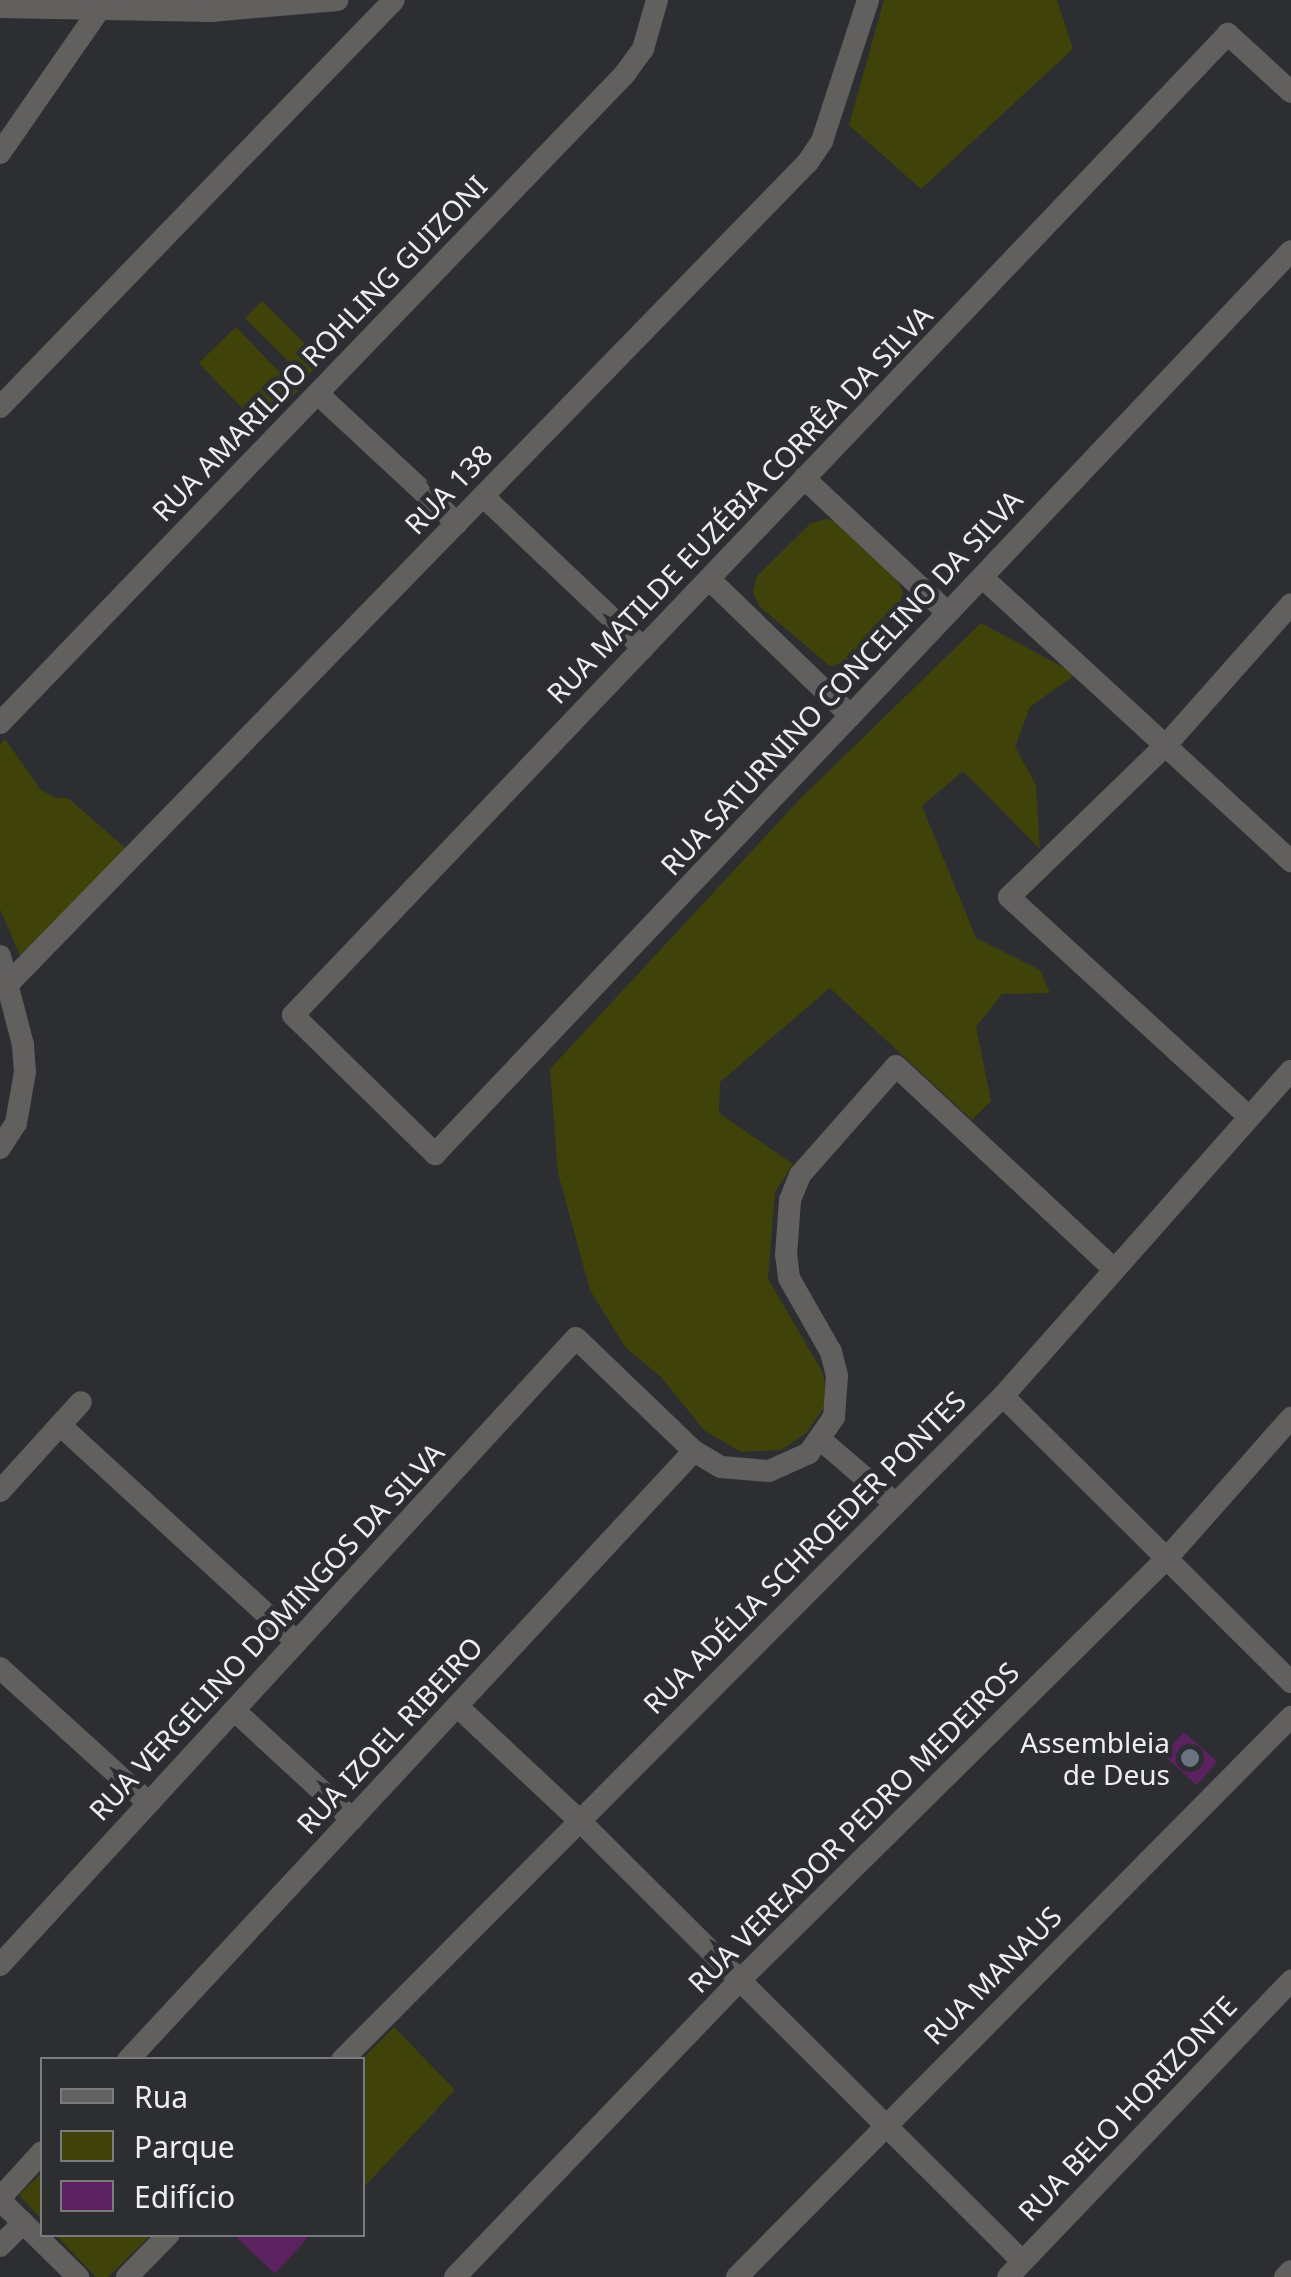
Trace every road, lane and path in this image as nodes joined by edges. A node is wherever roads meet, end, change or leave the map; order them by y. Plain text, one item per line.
1 (338, 0) edge
2 (394, 0) edge
3 (657, 0) edge
4 (868, 0) edge
5 (103, 5) edge
6 (0, 7) edge
7 (1291, 92) edge
8 (0, 153) edge
9 (1291, 251) edge
10 (318, 394) junction
11 (0, 407) edge
12 (804, 478) junction
13 (483, 496) junction
14 (456, 523) junction
15 (982, 578) junction
16 (708, 579) junction
17 (1291, 604) edge
18 (948, 612) junction
19 (643, 648) junction
20 (851, 716) junction
21 (0, 723) edge
22 (1166, 745) junction
23 (1291, 861) edge
24 (0, 956) edge
25 (10, 982) junction
26 (1291, 1071) edge
27 (1248, 1116) junction
28 (0, 1148) edge
29 (436, 1154) joint
30 (1114, 1269) junction
31 (1002, 1396) junction
32 (81, 1402) dead end
33 (1291, 1418) edge
34 (60, 1425) junction
35 (822, 1440) junction
36 (694, 1451) junction
37 (0, 1491) edge
38 (893, 1502) junction
39 (1168, 1557) junction
40 (297, 1642) junction
41 (0, 1668) edge
42 (1291, 1682) edge
43 (457, 1706) junction
44 (234, 1710) junction
45 (1291, 1717) edge
46 (149, 1802) junction
47 (352, 1819) junction
48 (579, 1820) junction
49 (0, 1965) edge
50 (738, 1982) junction
51 (1291, 1982) edge
52 (131, 2057) edge
53 (345, 2057) edge
54 (884, 2126) junction
55 (40, 2154) edge
56 (0, 2199) edge
57 (23, 2222) junction
58 (166, 2237) edge
59 (0, 2246) edge
60 (1015, 2269) edge
61 (1291, 2271) edge
62 (78, 2277) edge
63 (127, 2277) edge
64 (455, 2277) edge
65 (737, 2277) edge
66 (1285, 2277) edge

1 - 5 street
2 - 11 street
3 - 10 street, RUA AMARILDO ROHLING GUIZONI
4 - 13 street, RUA 138
5 - 6 street
5 - 8 street
7 - 12 street, RUA MATILDE EUZÉBIA CORRÊA DA SILVA
9 - 15 street, RUA SATURNINO CONCELINO DA SILVA
10 - 14 street
10 - 21 street, RUA AMARILDO ROHLING GUIZONI
12 - 16 street, RUA MATILDE EUZÉBIA CORRÊA DA SILVA
12 - 18 street
13 - 14 street, RUA 138
13 - 19 street
14 - 25 street, RUA 138
15 - 18 street, RUA SATURNINO CONCELINO DA SILVA
15 - 22 street
16 - 19 street, RUA MATILDE EUZÉBIA CORRÊA DA SILVA
16 - 20 street
17 - 22 street
18 - 20 street, RUA SATURNINO CONCELINO DA SILVA
19 - 29 street, RUA MATILDE EUZÉBIA CORRÊA DA SILVA
20 - 29 street, RUA SATURNINO CONCELINO DA SILVA
22 - 23 street
22 - 27 street
24 - 25 street
25 - 28 street
26 - 27 street, RUA ADÉLIA SCHROEDER PONTES
27 - 30 street, RUA ADÉLIA SCHROEDER PONTES
30 - 31 street, RUA ADÉLIA SCHROEDER PONTES
30 - 35 street
31 - 38 street, RUA ADÉLIA SCHROEDER PONTES
31 - 39 street
32 - 34 street
33 - 39 street, RUA VEREADOR PEDRO MEDEIROS
34 - 37 street
34 - 40 street
35 - 36 street
35 - 38 street
36 - 40 street, RUA VERGELINO DOMINGOS DA SILVA
36 - 43 street, RUA IZOEL RIBEIRO
38 - 48 street, RUA ADÉLIA SCHROEDER PONTES
39 - 42 street
39 - 50 street, RUA VEREADOR PEDRO MEDEIROS
40 - 44 street, RUA VERGELINO DOMINGOS DA SILVA
41 - 46 street
43 - 47 street, RUA IZOEL RIBEIRO
43 - 48 street
44 - 46 street, RUA VERGELINO DOMINGOS DA SILVA
44 - 47 street
45 - 54 street, RUA MANAUS
46 - 49 street, RUA VERGELINO DOMINGOS DA SILVA
47 - 52 street, RUA IZOEL RIBEIRO
48 - 50 street
48 - 53 street, RUA ADÉLIA SCHROEDER PONTES
50 - 54 street
50 - 64 street, RUA VEREADOR PEDRO MEDEIROS
51 - 60 street, RUA BELO HORIZONTE
54 - 60 street
54 - 65 street, RUA MANAUS
55 - 56 street
56 - 57 street
57 - 59 street
57 - 62 street
58 - 63 street
61 - 66 street

